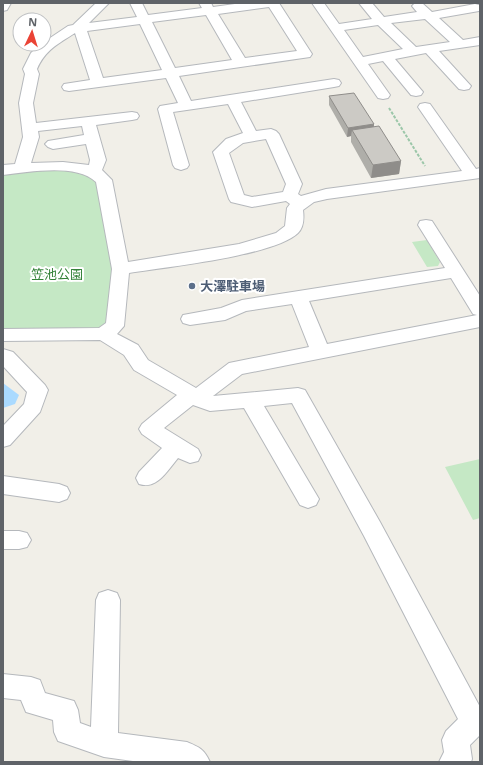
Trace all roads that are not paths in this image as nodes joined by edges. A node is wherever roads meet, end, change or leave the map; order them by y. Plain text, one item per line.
1 (5, 3) edge
2 (103, 3) edge
3 (136, 3) edge
4 (271, 3) edge
5 (415, 3) edge
6 (365, 4) edge
7 (319, 5) edge
8 (3, 7) edge
9 (208, 7) edge
10 (476, 9) edge
11 (428, 15) junction
12 (143, 20) junction
13 (381, 21) junction
14 (79, 28) junction
15 (335, 28) junction
16 (479, 42) edge
17 (460, 44) junction
18 (430, 49) junction
19 (413, 51) junction
20 (386, 56) junction
21 (360, 62) junction
22 (241, 63) junction
23 (170, 74) junction
24 (98, 83) junction
25 (334, 83) dead end
26 (464, 86) dead end
27 (69, 87) dead end
28 (416, 92) dead end
29 (383, 95) road end
30 (233, 99) junction
31 (187, 106) junction
32 (426, 107) dead end
33 (132, 116) dead end
34 (88, 121) junction
35 (34, 127) junction
36 (251, 135) junction
37 (92, 139) junction
38 (53, 144) dead end
39 (181, 164) dead end
40 (22, 168) junction
41 (3, 170) edge
42 (94, 172) junction
43 (476, 174) edge
44 (295, 199) junction
45 (426, 225) dead end
46 (120, 269) junction
47 (456, 272) junction
48 (298, 297) junction
49 (480, 310) edge
50 (190, 319) dead end
51 (480, 321) edge
52 (103, 334) junction
53 (3, 336) edge
54 (320, 352) junction
55 (3, 356) edge
56 (194, 397) junction
57 (250, 400) junction
58 (3, 439) edge
59 (146, 478) dead end
60 (3, 484) edge
61 (59, 493) dead end
62 (308, 499) dead end
63 (108, 600) dead end
64 (3, 686) edge
65 (104, 744) junction
66 (454, 751) edge
67 (196, 762) edge

1 - 8 street
2 - 14 street
3 - 12 street
4 - 9 street
4 - 22 street
5 - 11 street
6 - 13 street
7 - 15 street
9 - 12 street
9 - 22 street
10 - 11 street
11 - 13 street
11 - 17 street
12 - 14 street
12 - 23 street
13 - 15 street
13 - 19 street
14 - 24 street
14 - 35 street
15 - 21 street
16 - 17 street
17 - 18 street
18 - 19 street
18 - 26 street
19 - 20 street
20 - 21 street
20 - 28 street
21 - 29 street
22 - 23 street
23 - 24 street
23 - 31 street
24 - 27 street
25 - 30 street
30 - 31 street
30 - 36 street
31 - 39 street
32 - 43 street
33 - 34 street
34 - 35 street
34 - 37 street
35 - 40 street
36 - 44 street
36 - 44 street
37 - 38 street
37 - 42 street
40 - 41 street
40 - 42 street
42 - 46 street
43 - 44 street
44 - 46 street
45 - 47 street
46 - 52 street
47 - 48 street
47 - 49 street
48 - 50 street
48 - 54 street
51 - 54 street
52 - 53 street
52 - 56 street
54 - 56 street
55 - 58 street
56 - 57 street
56 - 59 street
57 - 62 street
57 - 66 street
60 - 61 street
63 - 65 street
64 - 65 street
65 - 67 street

